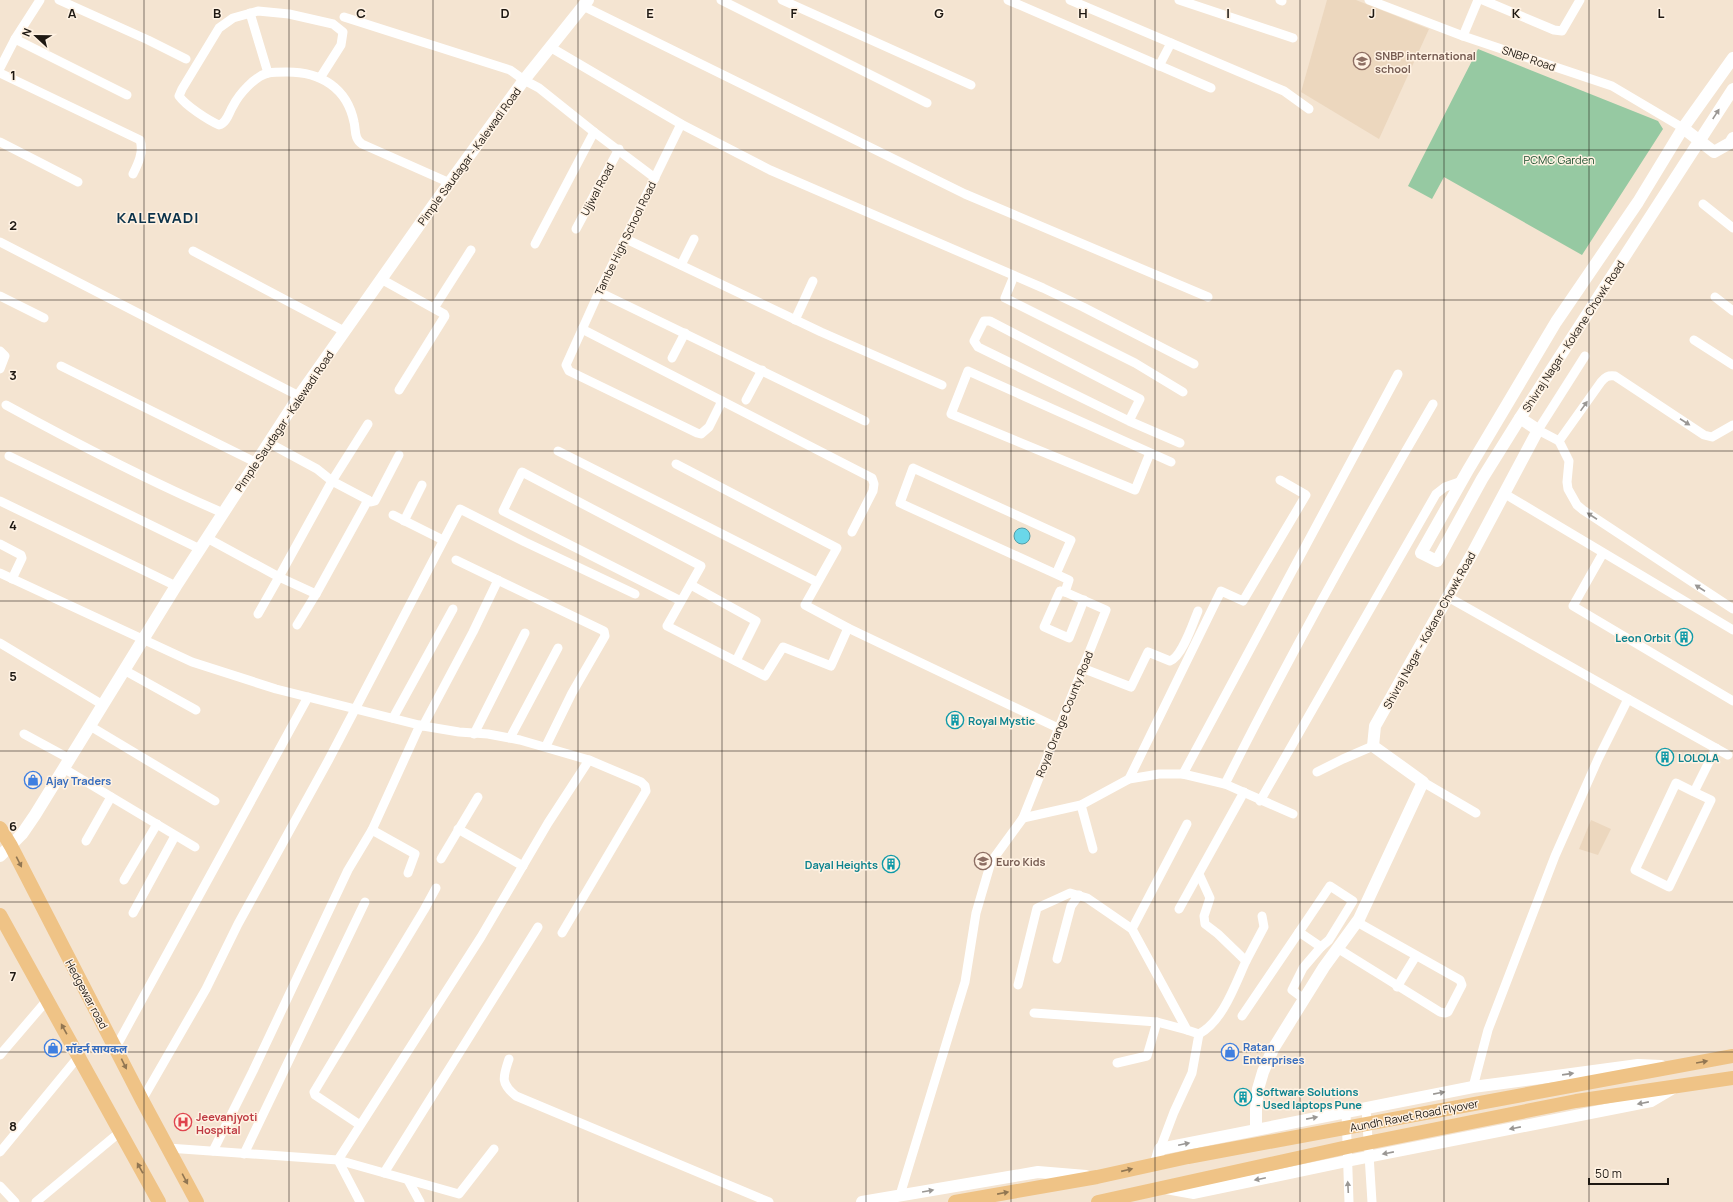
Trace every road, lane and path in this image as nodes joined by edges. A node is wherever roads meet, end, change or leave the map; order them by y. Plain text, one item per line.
1 (40, 0) edge
2 (59, 0) edge
3 (721, 0) edge
4 (782, 0) edge
5 (1008, 0) edge
6 (1070, 0) edge
7 (1179, 0) edge
8 (1478, 0) edge
9 (1483, 0) edge
10 (1580, 0) edge
11 (1373, 1) edge
12 (585, 3) edge
13 (250, 13) junction
14 (344, 17) dead end
15 (1463, 36) junction
16 (1293, 38) dead end
17 (15, 39) junction
18 (1171, 43) junction
19 (550, 47) junction
20 (1733, 58) edge
21 (186, 59) dead end
22 (1159, 66) junction
23 (0, 68) edge
24 (0, 73) edge
25 (268, 73) junction
26 (320, 78) junction
27 (524, 80) junction
28 (972, 85) dead end
29 (1211, 88) dead end
30 (1733, 89) edge
31 (127, 95) dead end
32 (926, 103) dead end
33 (1309, 109) dead end
34 (681, 124) junction
35 (1683, 128) junction
36 (594, 132) junction
37 (1733, 138) edge
38 (1700, 140) junction
39 (0, 142) edge
40 (618, 150) junction
41 (132, 174) dead end
42 (655, 178) junction
43 (78, 182) dead end
44 (450, 183) junction
45 (1703, 204) dead end
46 (1733, 228) edge
47 (576, 229) dead end
48 (626, 239) junction
49 (694, 239) dead end
50 (0, 242) edge
51 (535, 244) dead end
52 (471, 250) dead end
53 (193, 251) dead end
54 (681, 266) junction
55 (1014, 276) junction
56 (381, 279) junction
57 (813, 282) dead end
58 (599, 292) junction
59 (0, 296) edge
60 (1208, 297) dead end
61 (1715, 297) dead end
62 (434, 308) junction
63 (1733, 311) edge
64 (44, 318) dead end
65 (795, 320) junction
66 (582, 329) junction
67 (344, 331) junction
68 (685, 333) junction
69 (1694, 340) dead end
70 (0, 351) edge
71 (1584, 356) dead end
72 (672, 358) dead end
73 (1194, 364) dead end
74 (1733, 365) edge
75 (61, 366) dead end
76 (0, 369) edge
77 (762, 370) junction
78 (1398, 374) dead end
79 (942, 385) dead end
80 (399, 390) dead end
81 (1183, 392) dead end
82 (299, 396) junction
83 (722, 400) junction
84 (746, 400) dead end
85 (1433, 404) dead end
86 (6, 405) dead end
87 (1520, 418) junction
88 (865, 421) dead end
89 (1129, 421) junction
90 (368, 424) dead end
91 (1733, 425) edge
92 (1538, 430) junction
93 (1559, 441) junction
94 (269, 443) junction
95 (1180, 443) dead end
96 (558, 451) dead end
97 (1150, 453) junction
98 (399, 455) dead end
99 (9, 456) dead end
100 (255, 462) junction
101 (1171, 462) dead end
102 (676, 464) dead end
103 (1465, 476) junction
104 (1482, 479) junction
105 (1280, 480) dead end
106 (332, 481) junction
107 (422, 485) dead end
108 (1505, 494) junction
109 (368, 500) junction
110 (0, 501) edge
111 (223, 513) junction
112 (393, 515) dead end
113 (404, 521) junction
114 (852, 532) dead end
115 (207, 538) junction
116 (443, 540) junction
117 (0, 544) edge
118 (200, 549) junction
119 (1603, 553) junction
120 (456, 560) dead end
121 (0, 573) edge
122 (1056, 574) junction
123 (279, 577) junction
124 (12, 579) junction
125 (498, 580) junction
126 (817, 582) junction
127 (691, 585) junction
128 (176, 586) junction
129 (1065, 592) junction
130 (316, 594) junction
131 (635, 594) dead end
132 (1448, 597) junction
133 (1084, 600) junction
134 (681, 601) junction
135 (453, 609) dead end
136 (1733, 609) edge
137 (1198, 611) dead end
138 (258, 614) dead end
139 (297, 625) dead end
140 (848, 628) junction
141 (1733, 630) edge
142 (525, 633) dead end
143 (143, 640) junction
144 (0, 643) edge
145 (558, 648) dead end
146 (736, 661) junction
147 (1082, 668) junction
148 (124, 670) junction
149 (308, 697) junction
150 (1628, 700) junction
151 (1733, 701) edge
152 (103, 705) junction
153 (355, 709) junction
154 (196, 710) dead end
155 (393, 718) junction
156 (422, 725) junction
157 (90, 726) junction
158 (1058, 728) junction
159 (24, 734) dead end
160 (474, 734) junction
161 (510, 738) junction
162 (546, 746) junction
163 (1373, 746) junction
164 (1716, 748) junction
165 (1728, 754) dead end
166 (589, 760) junction
167 (67, 764) junction
168 (1318, 772) dead end
169 (1182, 774) junction
170 (1129, 779) junction
171 (1423, 782) junction
172 (1225, 784) junction
173 (1244, 792) junction
174 (1694, 792) junction
175 (478, 796) dead end
176 (111, 797) junction
177 (1260, 800) junction
178 (215, 801) dead end
179 (1081, 805) junction
180 (1476, 813) dead end
181 (1292, 814) dead end
182 (1023, 818) junction
183 (157, 824) junction
184 (1187, 824) dead end
185 (0, 828) edge
186 (458, 829) junction
187 (372, 830) junction
188 (175, 836) junction
189 (86, 841) dead end
190 (11, 846) junction
191 (195, 847) dead end
192 (1093, 848) dead end
193 (0, 856) edge
194 (441, 859) dead end
195 (523, 866) junction
196 (408, 873) dead end
197 (1199, 874) junction
198 (124, 880) dead end
199 (436, 888) dead end
200 (1079, 895) junction
201 (365, 902) dead end
202 (1179, 910) dead end
203 (133, 913) dead end
204 (0, 915) edge
205 (1262, 916) dead end
206 (1357, 922) junction
207 (538, 928) dead end
208 (1132, 929) junction
209 (562, 932) dead end
210 (1299, 932) junction
211 (1321, 947) junction
212 (1338, 948) junction
213 (1416, 956) junction
214 (1057, 959) dead end
215 (1246, 961) junction
216 (1018, 985) dead end
217 (1398, 987) junction
218 (48, 999) junction
219 (1304, 999) junction
220 (1034, 1013) dead end
221 (1242, 1016) dead end
222 (1157, 1022) junction
223 (1186, 1030) junction
224 (1199, 1034) junction
225 (116, 1047) junction
226 (0, 1055) edge
227 (79, 1056) junction
228 (1733, 1056) edge
229 (509, 1059) dead end
230 (1117, 1063) dead end
231 (1672, 1067) junction
232 (1733, 1078) edge
233 (1677, 1085) junction
234 (1473, 1086) junction
235 (142, 1100) junction
236 (1366, 1108) junction
237 (1346, 1112) junction
238 (360, 1125) junction
239 (1256, 1129) junction
240 (120, 1132) junction
241 (168, 1148) junction
242 (494, 1149) dead end
243 (1160, 1150) junction
244 (213, 1151) junction
245 (0, 1152) edge
246 (244, 1154) junction
247 (1369, 1157) junction
248 (338, 1160) junction
249 (1347, 1161) junction
250 (1156, 1163) junction
251 (384, 1173) junction
252 (1097, 1177) junction
253 (408, 1180) junction
254 (0, 1186) edge
255 (1165, 1187) junction
256 (900, 1195) junction
257 (15, 1202) edge
258 (36, 1202) edge
259 (159, 1202) edge
260 (197, 1202) edge
261 (360, 1202) edge
262 (420, 1202) edge
263 (769, 1202) edge
264 (862, 1202) edge
265 (955, 1202) edge
266 (1100, 1202) edge
267 (1349, 1202) edge
268 (1372, 1202) edge

1 - 17 street
2 - 21 street
3 - 32 street
4 - 28 street
5 - 22 street
6 - 18 street
7 - 16 street
8 - 15 street
9 - 10 street
11 - 15 street, SNBP Road
12 - 19 street, Pimple Saudagar - Kalewadi Road
12 - 60 street
13 - 25 street
13 - 25 street
13 - 26 street
14 - 27 street, Tambe High School Road
15 - 35 street, SNBP Road
17 - 23 street
17 - 31 street
18 - 22 street
18 - 33 street
19 - 27 street, Pimple Saudagar - Kalewadi Road
19 - 34 street
20 - 35 street, Shivraj Nagar - Kokane Chowk Road
22 - 29 street
24 - 41 street
25 - 26 street
26 - 44 street
27 - 36 street, Tambe High School Road
27 - 44 street, Pimple Saudagar - Kalewadi Road
38 -> 30 street, Shivraj Nagar - Kokane Chowk Road
34 - 42 street
34 - 55 street
35 - 38 street
35 - 103 street, Shivraj Nagar - Kokane Chowk Road
36 - 40 street, Tambe High School Road
36 - 51 street
37 - 38 street
38 - 87 street, Shivraj Nagar - Kokane Chowk Road
39 - 43 street
40 - 42 street, Tambe High School Road
40 - 47 street, Ujjwal Road
42 - 48 street, Tambe High School Road
44 - 56 street, Pimple Saudagar - Kalewadi Road
45 - 46 street
48 - 54 street
48 - 58 street, Tambe High School Road
49 - 54 street
50 - 82 street
52 - 62 street
53 - 67 street
54 - 65 street
55 - 73 street
55 - 81 street
56 - 62 street
56 - 67 street, Pimple Saudagar - Kalewadi Road
57 - 65 street
58 - 66 street, Tambe High School Road
58 - 68 street
59 - 64 street
61 - 63 street
62 - 80 street
65 - 79 street
66 - 83 street
66 - 83 street, Tambe High School Road
67 - 82 street, Pimple Saudagar - Kalewadi Road
68 - 72 street
68 - 77 street
69 - 74 street
70 - 76 street
71 - 92 street
75 - 100 street
77 - 84 street
77 - 88 street
78 - 169 street
82 - 94 street, Pimple Saudagar - Kalewadi Road
83 - 114 street
85 - 172 street
86 - 111 street
87 - 92 street, Shivraj Nagar - Kokane Chowk Road
87 - 104 street
89 - 89 street
89 - 95 street
90 - 106 street
93 -> 91 street
92 - 93 street
92 - 108 street, Shivraj Nagar - Kokane Chowk Road
136 -> 93 street
94 - 100 street, Pimple Saudagar - Kalewadi Road
94 - 106 street
96 - 126 street
97 - 97 street
97 - 101 street
98 - 109 street
99 - 118 street
100 - 111 street, Pimple Saudagar - Kalewadi Road
102 - 126 street
103 - 104 street
103 - 104 street, Shivraj Nagar - Kokane Chowk Road
103 - 177 street
105 - 170 street
106 - 109 street
106 - 123 street
107 - 113 street
108 - 119 street
108 - 132 street, Shivraj Nagar - Kokane Chowk Road
109 - 130 street
110 - 128 street
111 - 115 street, Pimple Saudagar - Kalewadi Road
112 - 113 street
113 - 116 street
115 - 118 street, Pimple Saudagar - Kalewadi Road
115 - 123 street
116 - 131 street
116 - 153 street
117 - 124 street
118 - 128 street, Pimple Saudagar - Kalewadi Road
119 - 141 street
119 - 151 street
120 - 125 street
121 - 124 street
122 - 122 street
122 - 129 street
123 - 130 street
123 - 138 street
124 - 143 street
125 - 156 street
125 - 162 street
126 - 140 street
127 - 134 street
127 - 134 street
127 - 146 street
128 - 143 street, Pimple Saudagar - Kalewadi Road
129 - 133 street
129 - 133 street
130 - 139 street
132 - 150 street
132 - 163 street, Shivraj Nagar - Kokane Chowk Road
133 - 147 street, Royal Orange County Road
134 - 146 street
135 - 155 street
137 - 147 street
140 - 146 street
140 - 158 street
142 - 160 street
143 - 148 street, Pimple Saudagar - Kalewadi Road
143 - 149 street
144 - 152 street
145 - 161 street
147 - 158 street, Royal Orange County Road
148 - 152 street, Pimple Saudagar - Kalewadi Road
148 - 154 street
149 - 153 street
149 - 225 street
150 - 164 street
150 - 234 street
152 - 157 street, Pimple Saudagar - Kalewadi Road
153 - 155 street
153 - 235 street
155 - 156 street
156 - 160 street
156 - 187 street
157 - 167 street, Pimple Saudagar - Kalewadi Road
157 - 178 street
158 - 182 street, Royal Orange County Road
159 - 167 street
160 - 161 street
161 - 162 street
162 - 166 street
163 - 168 street
163 - 171 street
164 - 165 street
164 - 174 street
166 - 195 street
166 - 209 street
167 - 176 street
167 - 190 street, Pimple Saudagar - Kalewadi Road
169 - 170 street
169 - 172 street
170 - 179 street
171 - 180 street
171 - 206 street
172 - 173 street
173 - 177 street
173 - 197 street
174 - 174 street
175 - 186 street
176 - 183 street
176 - 189 street
177 - 181 street
179 - 182 street
179 - 192 street
182 - 256 street, Royal Orange County Road
183 - 188 street
183 - 198 street
184 - 208 street
185 - 190 main road, Hedgewar road
186 - 194 street
186 - 195 street
187 - 196 street
187 - 244 street
188 - 191 street
188 - 203 street
190 - 193 street, Pimple Saudagar - Kalewadi Road
190 -> 225 main road, Hedgewar road
195 - 238 street
197 - 202 street
197 - 215 street
199 - 238 street
200 - 208 street
200 - 214 street
200 - 216 street
201 - 246 street
204 - 218 main road
205 - 215 street
206 - 212 street
206 - 213 street
207 - 251 street
208 - 223 street
210 - 211 street
210 - 211 street
210 - 221 street
211 - 219 street
212 - 217 street
212 - 219 street
213 - 217 street
213 - 217 street
215 - 224 street
218 - 226 street
227 -> 218 main road
219 - 239 street
220 - 222 street
222 - 223 street
222 - 230 street
223 - 224 street
224 - 243 street
225 -> 235 main road, Hedgewar road
227 - 240 main road
227 - 245 street
231 -> 228 main road, Aundh Ravet Road Flyover
229 - 263 street
234 -> 231 street
231 - 250 main road, Aundh Ravet Road Flyover
232 - 233 main road, Aundh Ravet Road Flyover
233 -> 247 street
233 - 255 main road, Aundh Ravet Road Flyover
236 -> 234 street
235 - 241 main road, Hedgewar road
236 - 237 street
236 - 247 street
239 -> 237 street
237 - 249 street
238 - 248 street
243 -> 239 street
240 - 258 street
259 -> 240 main road
241 - 244 street
241 -> 260 main road, Hedgewar road
242 - 253 street
243 - 250 street
244 - 246 street
246 - 248 street
247 - 249 street
247 - 268 street
248 - 251 street
248 - 261 street
249 -> 255 street
267 -> 249 street
252 -> 250 main road, Aundh Ravet Road Flyover
251 - 253 street
256 -> 252 street
265 -> 252 main road, Aundh Ravet Road Flyover
253 - 262 street
254 - 257 street
255 - 266 main road, Aundh Ravet Road Flyover
256 - 264 street

